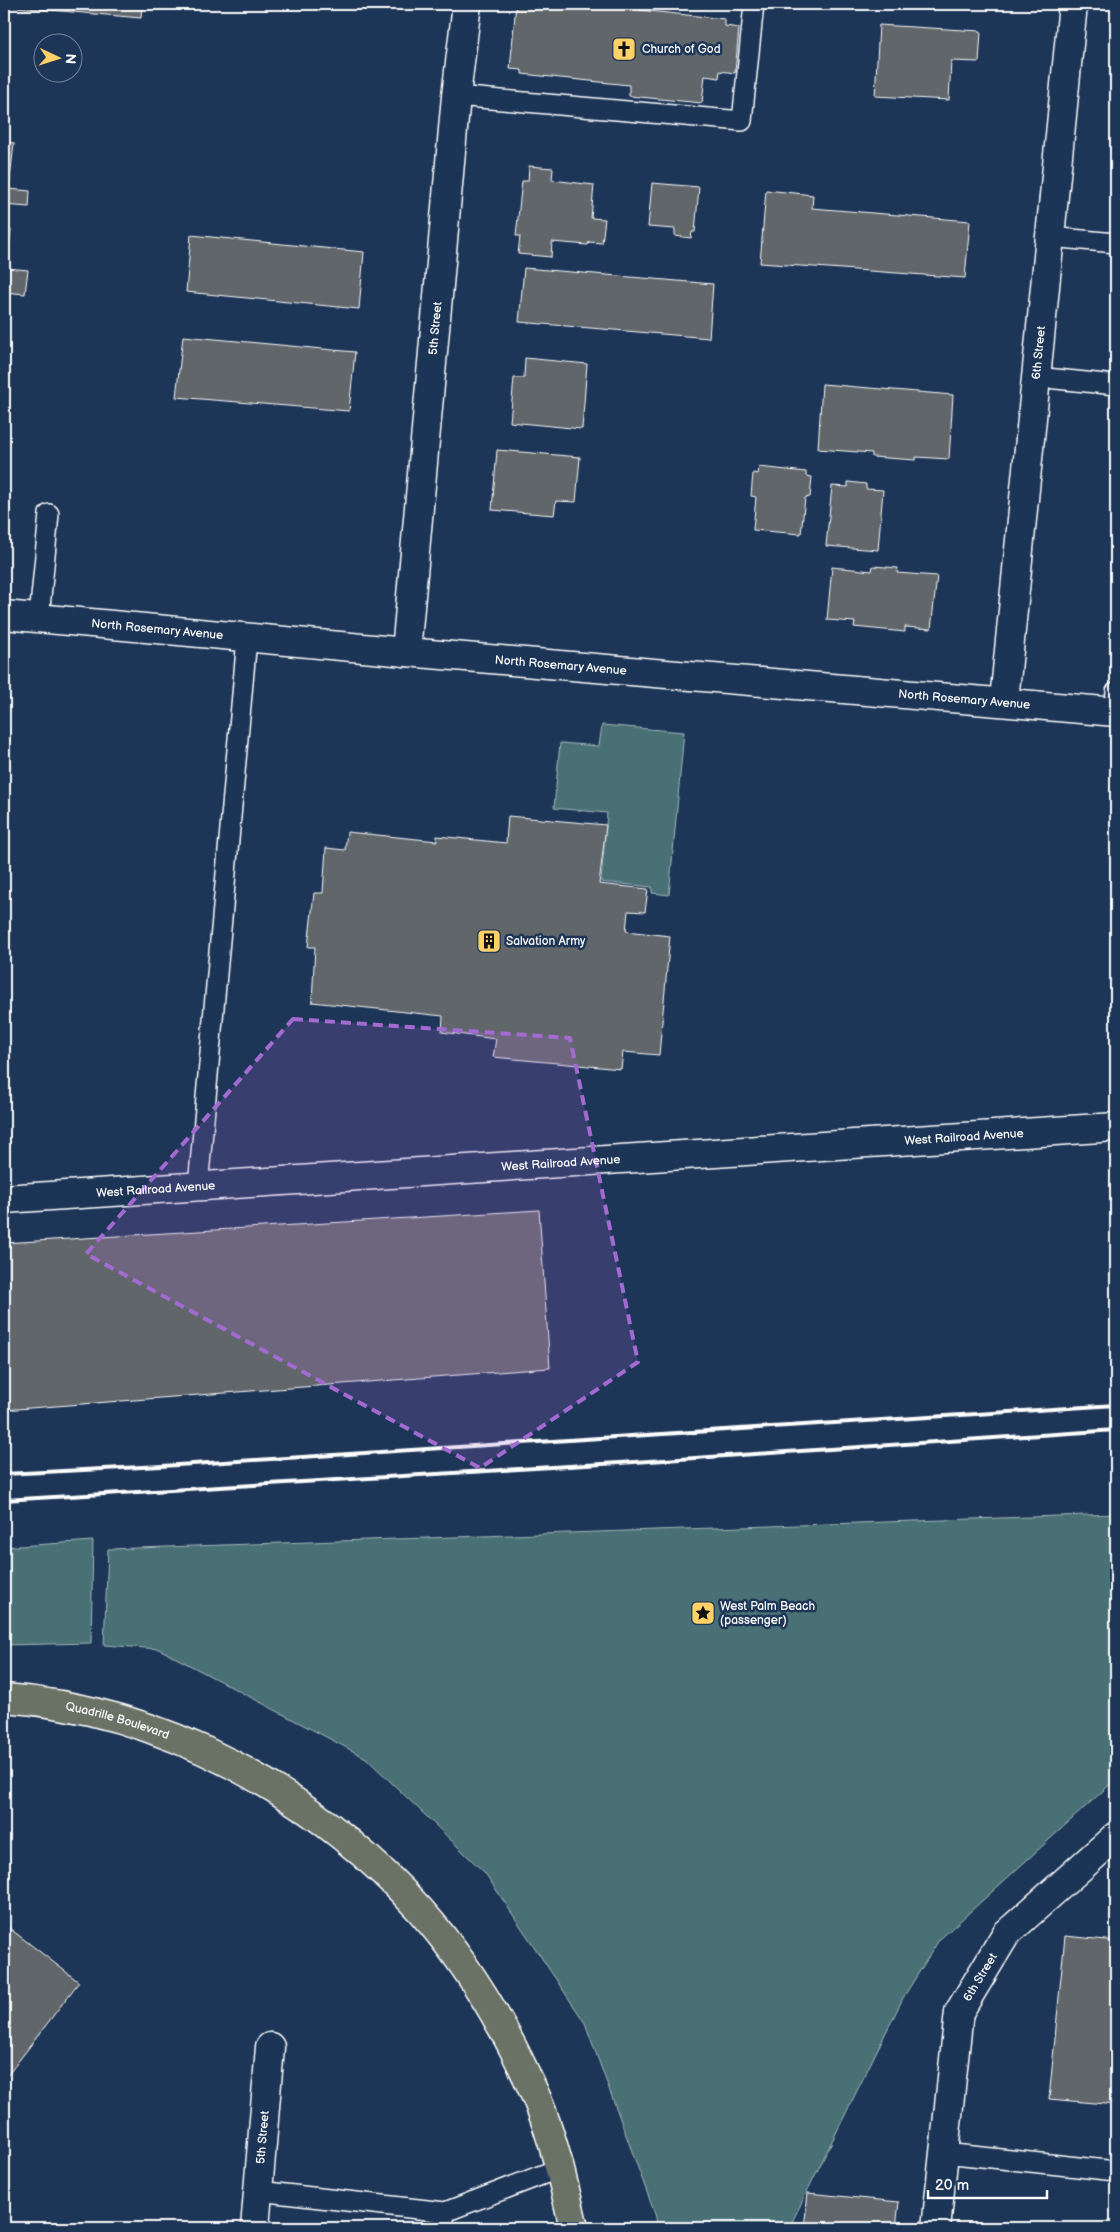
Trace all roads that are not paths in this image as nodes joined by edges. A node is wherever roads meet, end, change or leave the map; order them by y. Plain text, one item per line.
1 (467, 4) edge
2 (754, 4) edge
3 (1073, 4) edge
4 (456, 96) junction
5 (1049, 237) junction
6 (1116, 243) edge
7 (1036, 377) junction
8 (1116, 385) edge
9 (48, 514) dead end
10 (4, 615) edge
11 (39, 618) junction
12 (247, 638) junction
13 (406, 652) junction
14 (1004, 701) junction
15 (1115, 705) edge
16 (1116, 1127) edge
17 (198, 1187) junction
18 (4, 1199) edge
19 (4, 1698) edge
20 (1116, 1836) edge
21 (270, 2047) dead end
22 (944, 2153) junction
23 (560, 2168) junction
24 (1116, 2171) edge
25 (258, 2191) junction
26 (444, 2220) edge
27 (255, 2228) edge
28 (574, 2228) edge
29 (936, 2228) edge

1 - 4 street, 5th Street
2 - 4 lane
3 - 5 street, 6th Street
4 - 13 street, 5th Street
5 - 6 lane
5 - 7 street, 6th Street
7 - 8 lane
7 - 14 street, 6th Street
9 - 11 lane
10 - 11 street, North Rosemary Avenue
11 - 12 street, North Rosemary Avenue
12 - 13 street, North Rosemary Avenue
12 - 17 lane
13 - 14 street, North Rosemary Avenue
14 - 15 street, North Rosemary Avenue
16 - 17 street, West Railroad Avenue
17 - 18 street, West Railroad Avenue
19 - 23 main road, Quadrille Boulevard
20 - 22 street, 6th Street
21 - 25 street, 5th Street
22 - 24 lane
22 - 29 street, 6th Street
23 - 26 lane
23 - 28 main road, Quadrille Boulevard
25 - 26 lane
25 - 27 street, 5th Street

